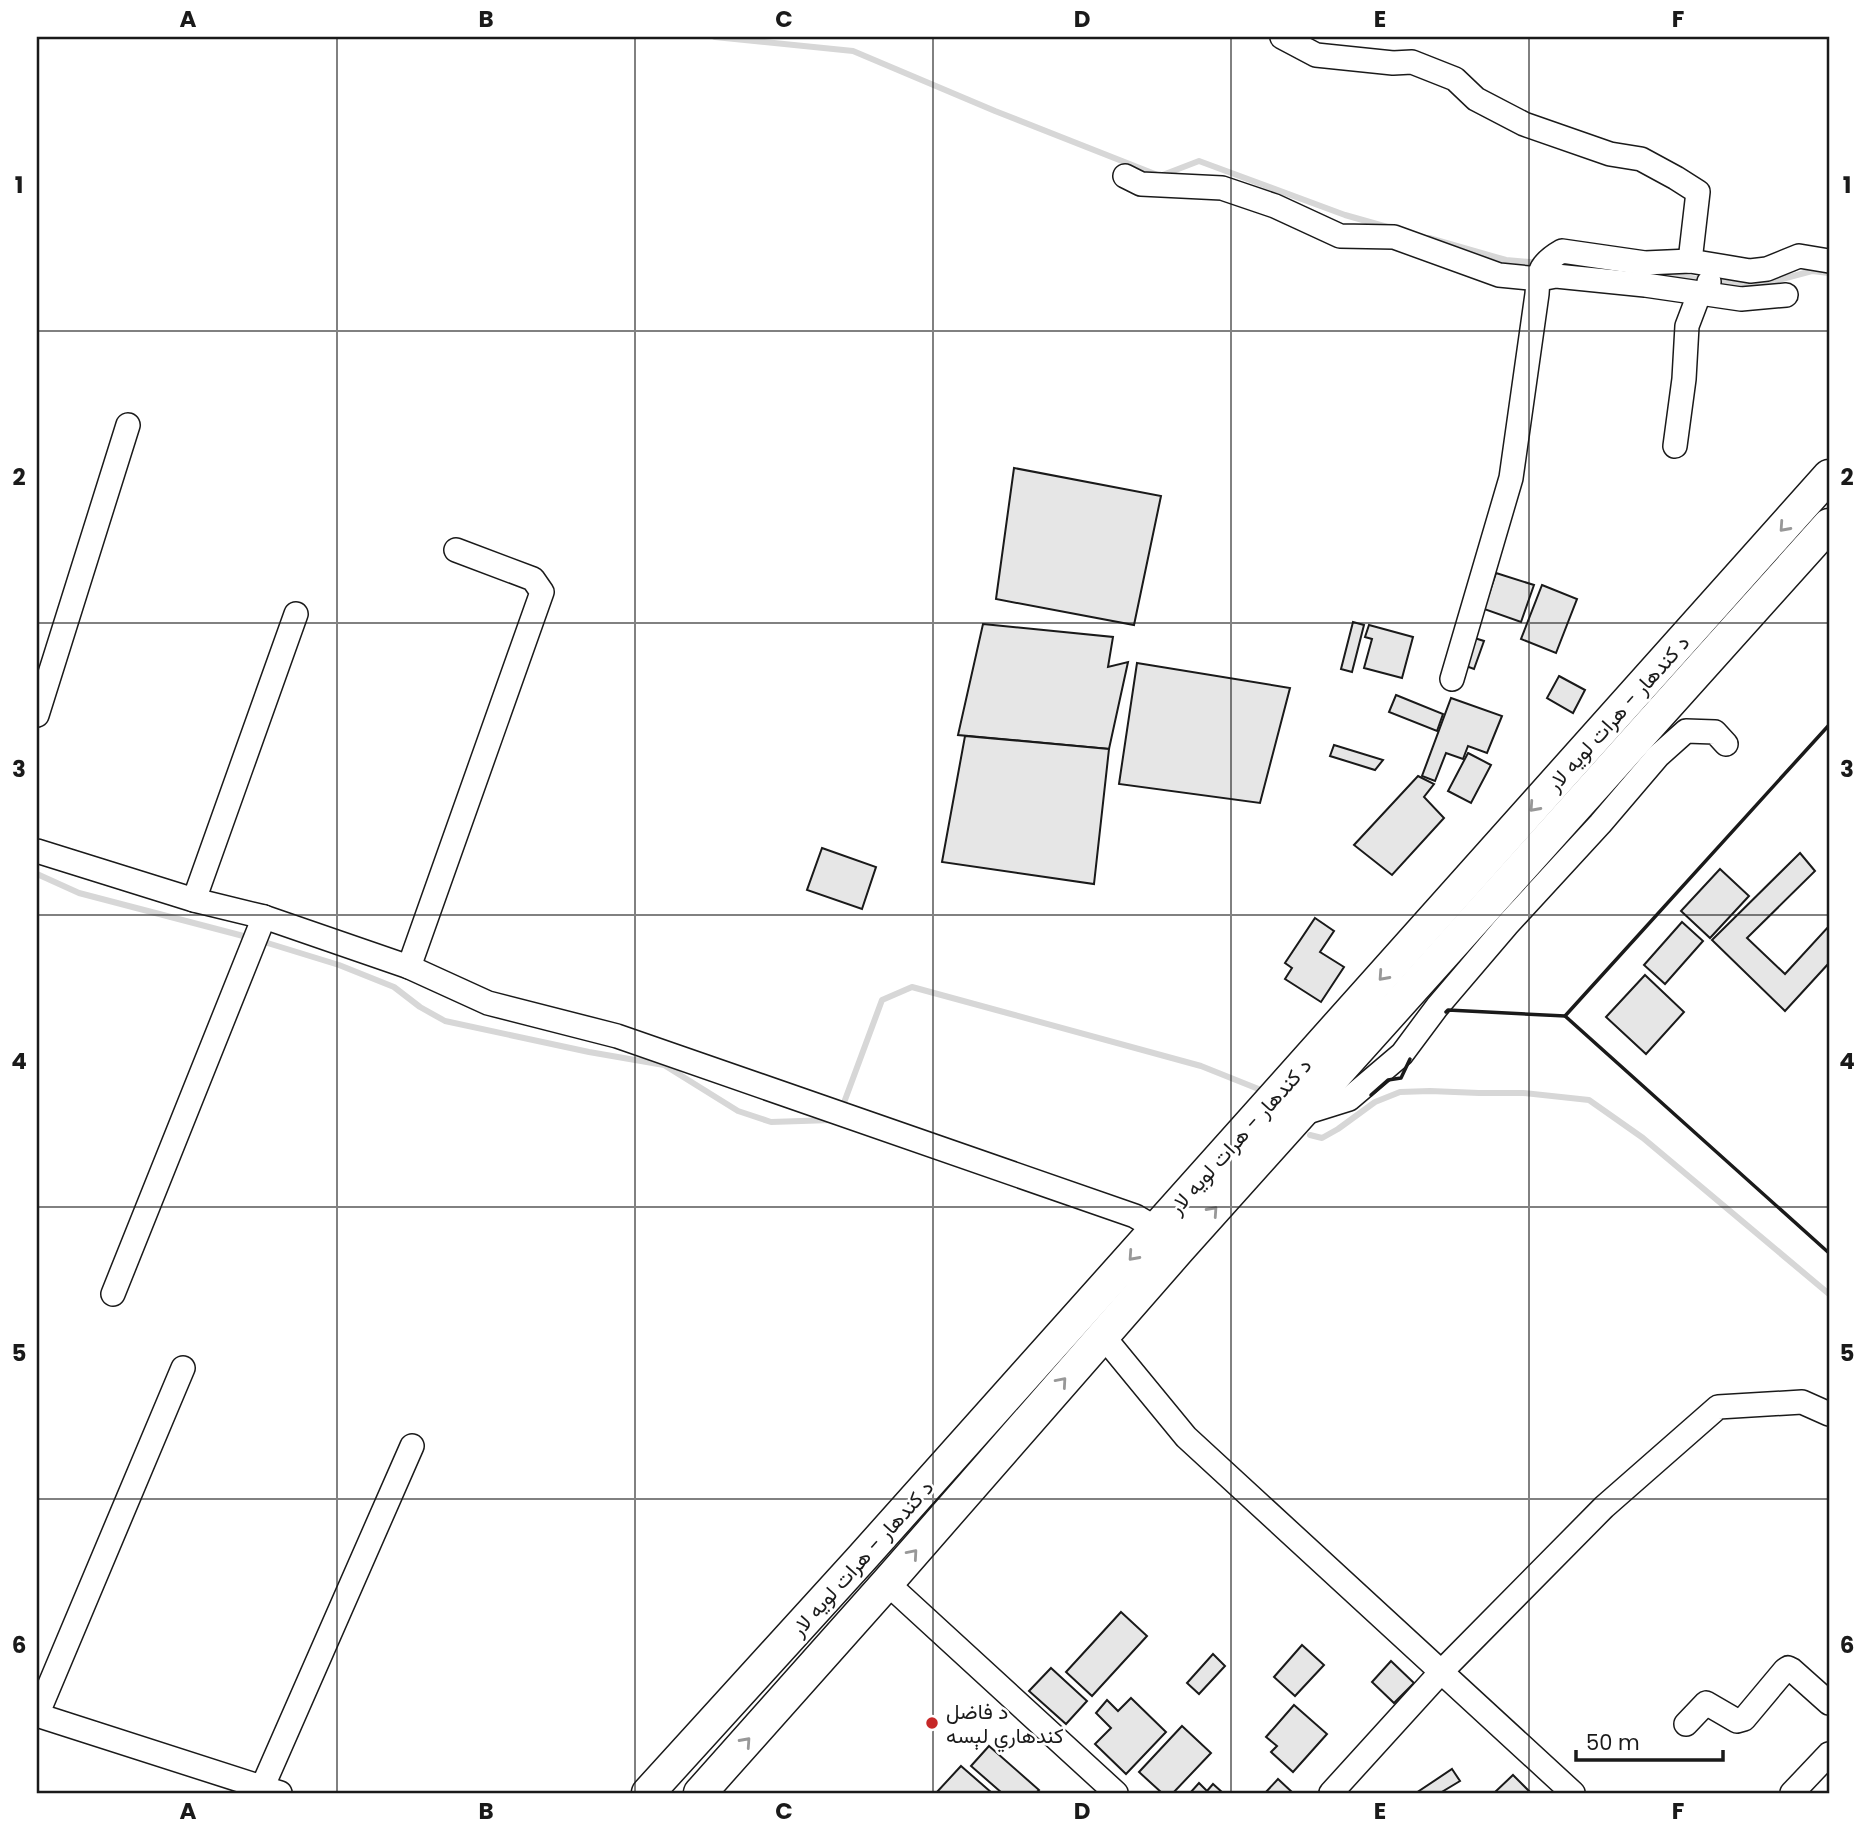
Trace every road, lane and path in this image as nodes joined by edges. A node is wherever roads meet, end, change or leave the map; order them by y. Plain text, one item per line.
1 (1282, 37) edge
2 (1125, 176) dead end
3 (1829, 261) edge
4 (1542, 270) junction
5 (1704, 276) junction
6 (1786, 295) dead end
7 (128, 425) dead end
8 (1675, 446) dead end
9 (1829, 476) edge
10 (1829, 525) edge
11 (456, 550) dead end
12 (296, 614) dead end
13 (1451, 679) dead end
14 (1647, 681) junction
15 (1671, 701) junction
16 (37, 715) edge
17 (1727, 744) dead end
18 (37, 852) edge
19 (194, 900) junction
20 (259, 930) junction
21 (409, 967) junction
22 (1300, 1114) junction
23 (1168, 1239) junction
24 (113, 1294) dead end
25 (1103, 1336) junction
26 (183, 1368) dead end
27 (1829, 1414) edge
28 (412, 1446) dead end
29 (887, 1583) junction
30 (780, 1648) junction
31 (810, 1670) junction
32 (1441, 1672) junction
33 (1829, 1703) edge
34 (37, 1715) edge
35 (1686, 1724) dead end
36 (1829, 1754) edge
37 (271, 1790) edge
38 (648, 1793) edge
39 (700, 1793) edge
40 (1116, 1793) edge
41 (1331, 1793) edge
42 (1573, 1793) edge
43 (1792, 1793) edge

1 - 5 street
2 - 4 street
3 - 5 street
4 - 5 street
4 - 5 street
4 - 13 street
5 - 6 street
5 - 8 street
7 - 16 street
9 -> 14 highway, د کندهار - هرات لويه لار
10 - 15 highway, د کندهار - هرات لويه لار
11 - 21 street
12 - 19 street
14 - 15 highway
14 -> 23 highway, د کندهار - هرات لويه لار
15 - 22 highway, د کندهار - هرات لويه لار
17 - 22 street
18 - 19 street
19 - 20 street
20 - 21 street
20 - 24 street
21 - 23 street
23 -> 22 highway, د کندهار - هرات لويه لار
23 - 25 highway, د کندهار - هرات لويه لار
23 -> 30 highway, د کندهار - هرات لويه لار
29 -> 25 highway, د کندهار - هرات لويه لار
25 - 32 street
26 - 34 street
27 - 32 street
28 - 37 street
29 - 31 highway, د کندهار - هرات لويه لار
29 - 40 street
30 - 31 highway
30 - 38 highway, د کندهار - هرات لويه لار
39 -> 31 highway, د کندهار - هرات لويه لار
32 - 41 street
32 - 42 street
33 - 35 street
34 - 37 street
36 - 43 street

